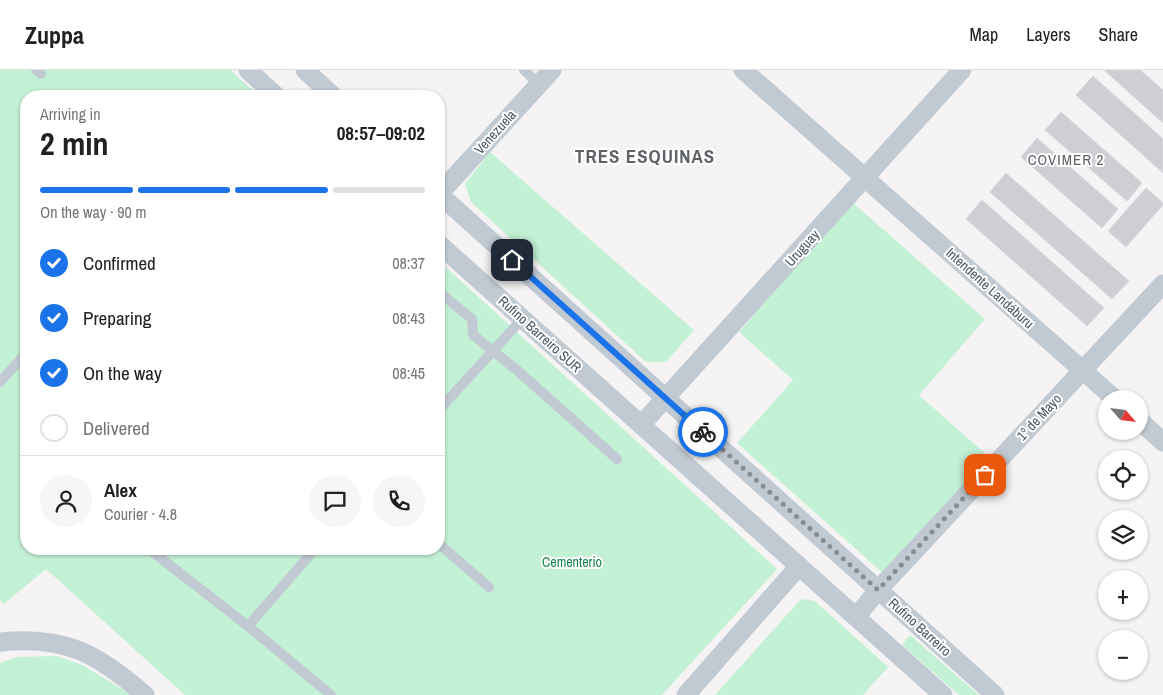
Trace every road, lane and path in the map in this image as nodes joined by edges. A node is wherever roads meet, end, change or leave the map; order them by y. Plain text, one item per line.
1 (248, 70) edge
2 (304, 70) edge
3 (524, 70) edge
4 (552, 70) edge
5 (742, 70) edge
6 (962, 70) edge
7 (539, 84) junction
8 (265, 90) edge
9 (326, 90) edge
10 (865, 177) junction
11 (445, 187) edge
12 (445, 199) edge
13 (445, 249) edge
14 (1163, 284) edge
15 (445, 297) edge
16 (522, 319) junction
17 (492, 351) junction
18 (20, 360) edge
19 (1082, 370) junction
20 (0, 382) edge
21 (1105, 390) edge
22 (666, 399) junction
23 (445, 403) edge
24 (640, 424) junction
25 (1148, 428) edge
26 (1163, 442) edge
27 (617, 459) dead end
28 (445, 549) edge
29 (157, 555) edge
30 (310, 555) edge
31 (799, 566) junction
32 (489, 587) dead end
33 (878, 590) junction
34 (856, 617) junction
35 (248, 626) junction
36 (0, 642) edge
37 (146, 695) edge
38 (332, 695) edge
39 (686, 695) edge
40 (943, 695) edge
41 (996, 695) edge

1 - 8 street
2 - 9 street
3 - 7 lane
4 - 7 street, Venezuela
5 - 10 street, Intendente Landáburu
6 - 10 street, Uruguay
7 - 11 street, Venezuela
10 - 19 street, Intendente Landáburu
10 - 22 street, Uruguay
12 - 22 street
13 - 16 street, Rufino Barreiro SUR
14 - 19 street, 1º de Mayo
15 - 17 lane
16 - 17 lane
16 - 24 street, Rufino Barreiro SUR
17 - 23 lane
17 - 27 lane
18 - 20 lane
19 - 21 street, Intendente Landáburu
19 - 33 street, 1º de Mayo
22 - 24 street, Uruguay
22 - 33 street, Rufino Barreiro
24 - 31 street
25 - 26 street
28 - 32 lane
29 - 35 lane
30 - 35 lane
31 - 34 street
31 - 39 street
33 - 34 street, 1º de Mayo
33 - 41 street, Rufino Barreiro
34 - 40 street
35 - 38 lane
36 - 37 street

